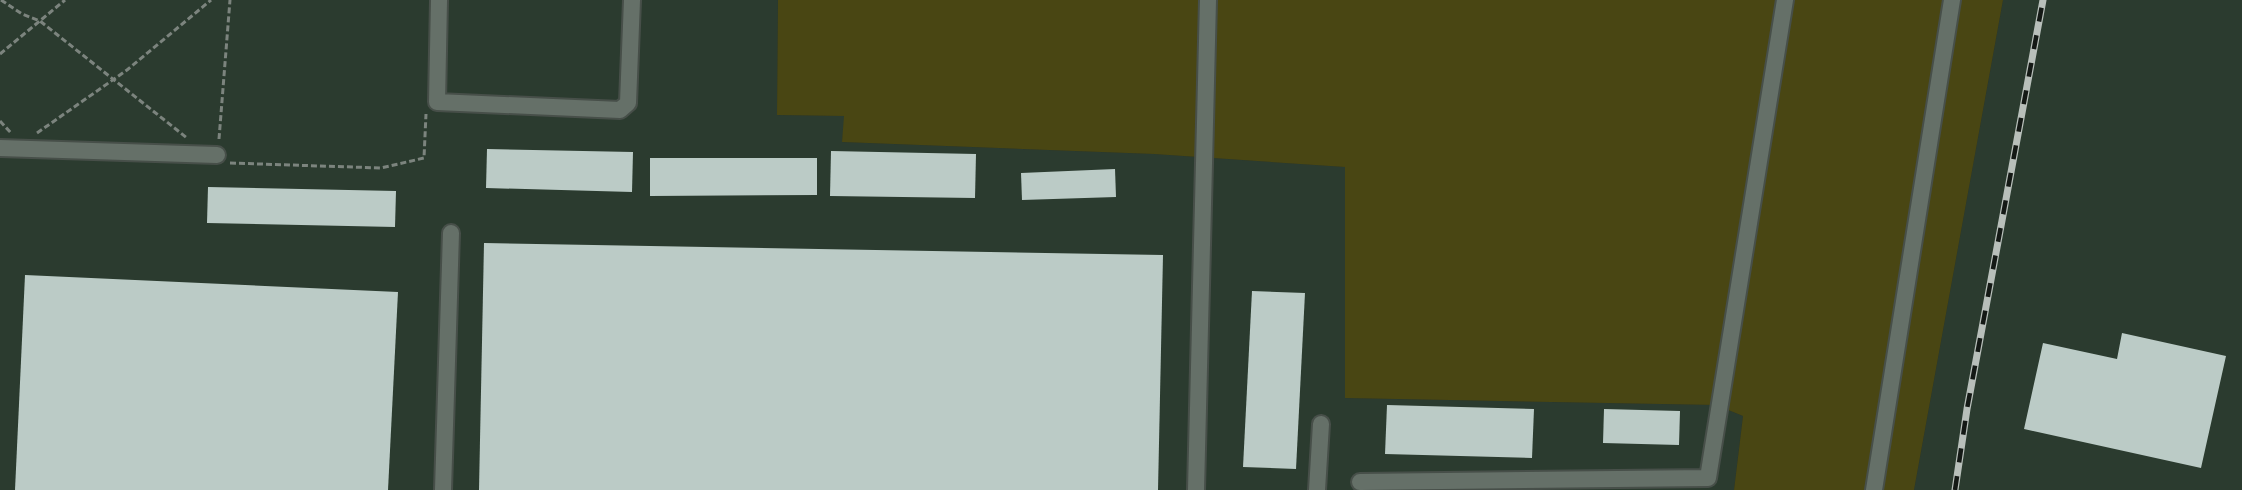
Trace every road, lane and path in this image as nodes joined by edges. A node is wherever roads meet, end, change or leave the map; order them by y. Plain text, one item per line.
1 (1, 0) edge
2 (65, 0) edge
3 (211, 0) edge
4 (230, 0) edge
5 (440, 0) edge
6 (632, 0) edge
7 (1208, 0) edge
8 (1785, 0) edge
9 (1952, 0) edge
10 (40, 21) junction
11 (0, 54) edge
12 (113, 80) junction
13 (427, 112) dead end
14 (0, 121) edge
15 (0, 148) edge
16 (26, 149) junction
17 (213, 155) junction
18 (451, 233) dead end
19 (1321, 424) dead end
20 (1360, 482) dead end
21 (443, 490) edge
22 (1196, 490) edge
23 (1317, 490) edge
24 (1874, 490) edge

1 - 10 path
2 - 10 path
3 - 12 path
4 - 17 path
5 - 6 lane
7 - 22 lane
8 - 20 lane
9 - 24 lane
10 - 11 path
10 - 12 path
12 - 16 path
12 - 17 path
13 - 17 path
14 - 16 path
15 - 16 lane
16 - 17 lane
18 - 21 lane
19 - 23 lane

